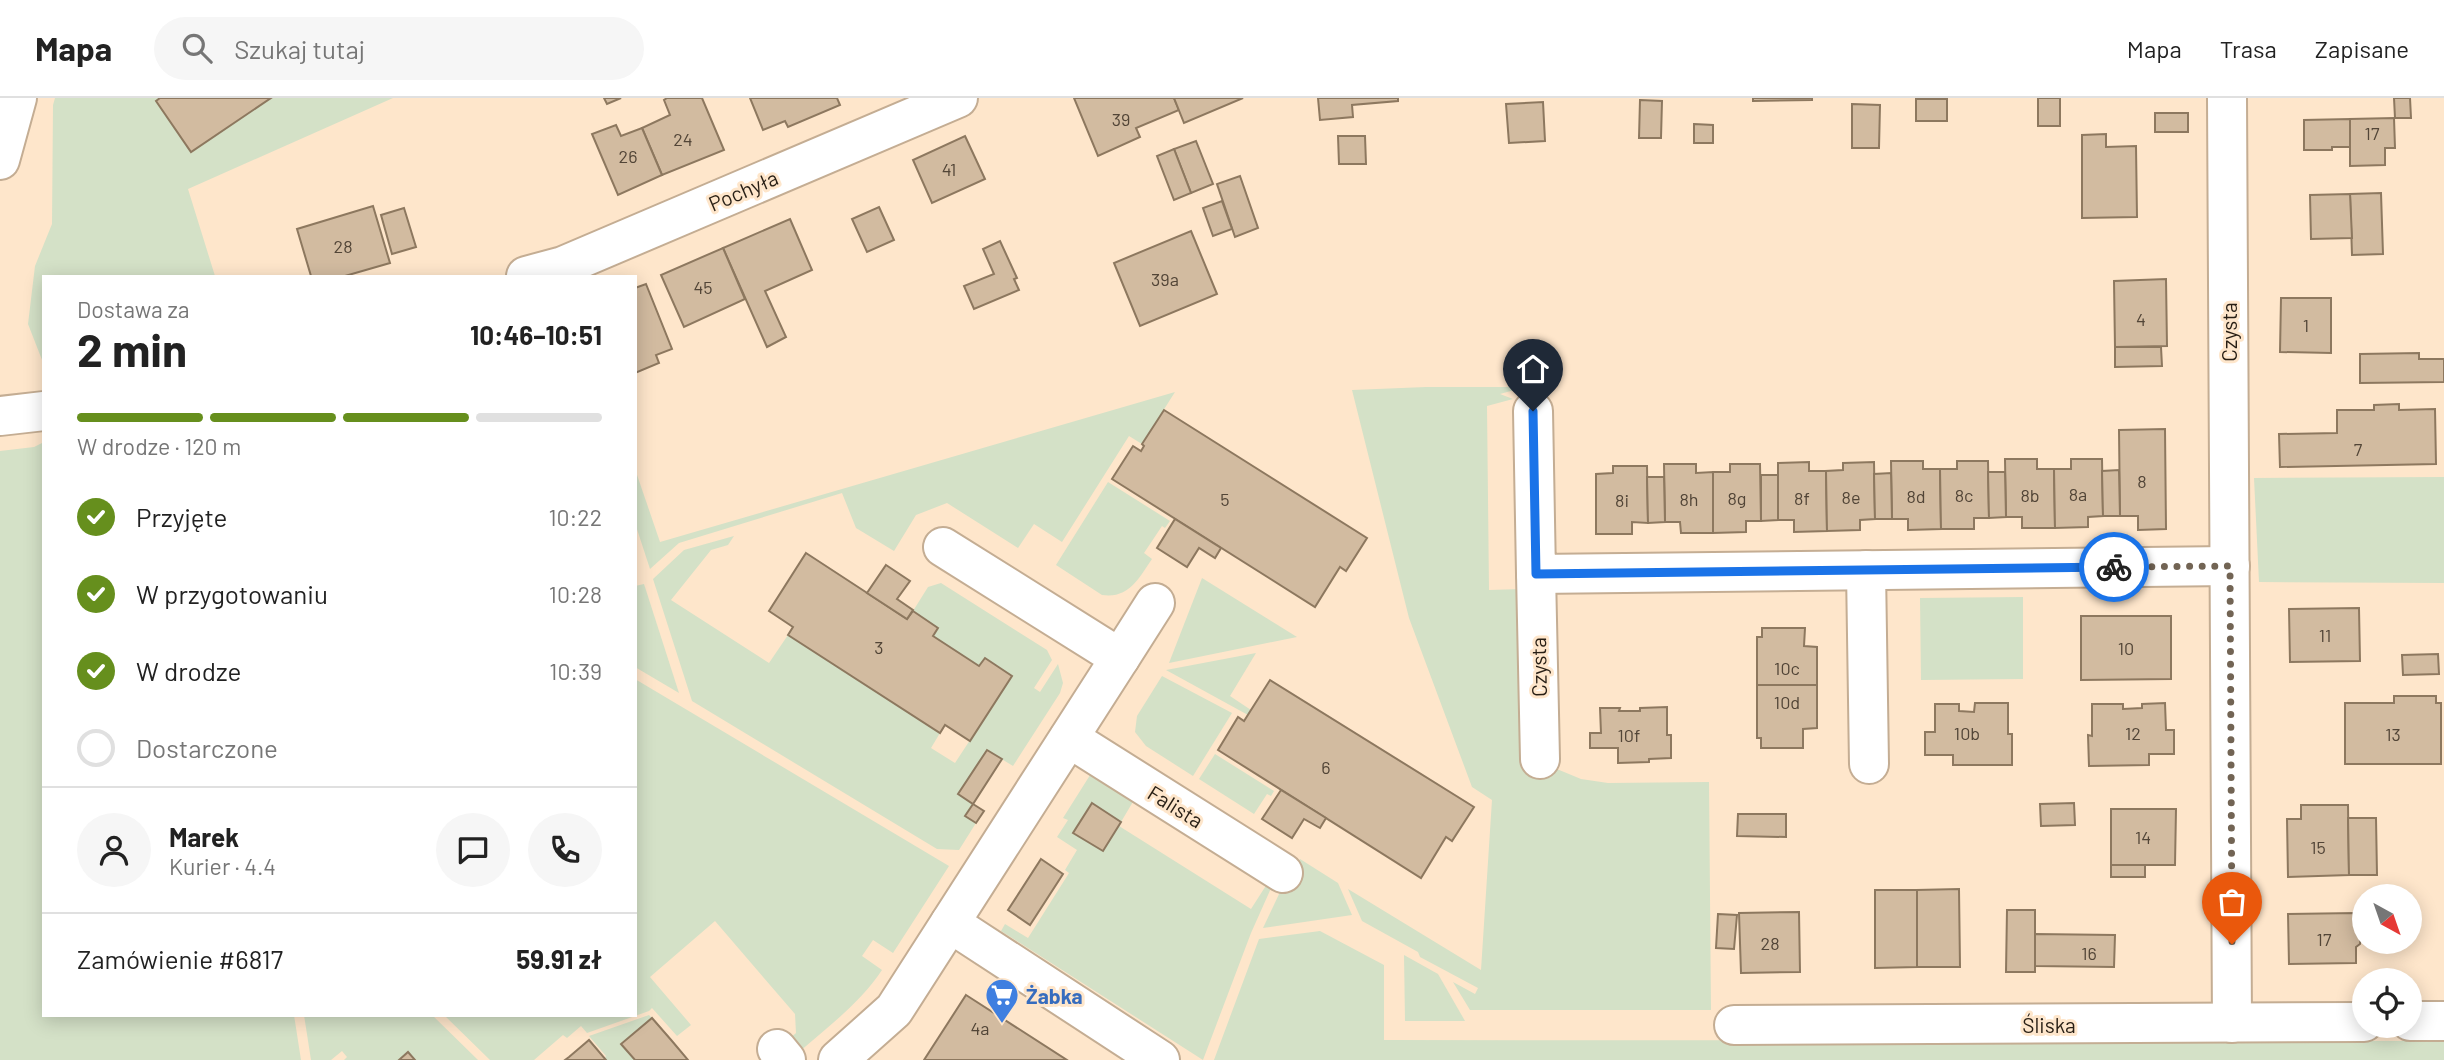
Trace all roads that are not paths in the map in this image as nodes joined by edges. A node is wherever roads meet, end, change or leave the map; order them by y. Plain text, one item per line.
1 (17, 98) edge
2 (958, 98) edge
3 (2227, 98) edge
4 (0, 160) edge
5 (530, 275) edge
6 (42, 411) edge
7 (1533, 411) dead end
8 (0, 416) edge
9 (943, 547) dead end
10 (2230, 566) junction
11 (1866, 570) junction
12 (1536, 574) junction
13 (1155, 603) dead end
14 (1120, 658) junction
15 (1069, 738) junction
16 (1540, 759) dead end
17 (1868, 764) dead end
18 (1283, 873) dead end
19 (950, 923) junction
20 (2352, 1021) edge
21 (2422, 1021) edge
22 (2444, 1021) edge
23 (2232, 1023) junction
24 (1734, 1025) dead end
25 (838, 1060) edge
26 (1160, 1060) edge

1 - 4 street
2 - 5 street, Pochyła
3 - 10 street, Czysta
6 - 8 street
7 - 12 street, Czysta
9 - 14 street
10 - 11 street
10 - 23 street, Czysta
11 - 12 street
11 - 17 street
12 - 16 street, Czysta
13 - 14 street
14 - 15 street
15 - 18 street, Falista
15 - 19 street
19 - 25 street
19 - 26 street
20 - 23 street, Śliska
21 - 22 street
23 - 24 street, Śliska

